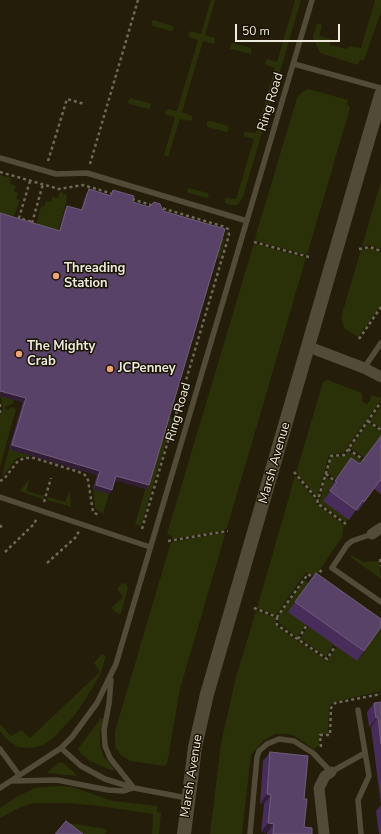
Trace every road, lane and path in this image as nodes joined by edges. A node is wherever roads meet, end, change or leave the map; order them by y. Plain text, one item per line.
1 (138, 0) edge
2 (312, 0) edge
3 (294, 64) junction
4 (381, 88) edge
5 (381, 95) edge
6 (84, 104) dead end
7 (0, 158) edge
8 (48, 161) dead end
9 (90, 164) dead end
10 (0, 172) edge
11 (30, 180) junction
12 (43, 184) junction
13 (118, 195) edge
14 (125, 197) edge
15 (247, 221) junction
16 (32, 222) junction
17 (31, 227) edge
18 (254, 242) dead end
19 (359, 249) dead end
20 (381, 251) edge
21 (309, 257) dead end
22 (381, 307) edge
23 (359, 339) dead end
24 (381, 343) edge
25 (309, 347) junction
26 (364, 368) junction
27 (381, 377) edge
28 (381, 402) edge
29 (0, 404) edge
30 (0, 413) edge
31 (368, 421) junction
32 (381, 430) edge
33 (348, 449) junction
34 (364, 460) edge
35 (294, 472) dead end
36 (326, 474) junction
37 (0, 481) edge
38 (335, 481) edge
39 (0, 498) edge
40 (318, 500) junction
41 (93, 512) junction
42 (100, 516) dead end
43 (346, 524) dead end
44 (83, 525) junction
45 (381, 528) edge
46 (142, 529) dead end
47 (228, 532) dead end
48 (372, 534) joint
49 (168, 541) dead end
50 (150, 547) junction
51 (380, 559) dead end
52 (47, 564) dead end
53 (381, 566) edge
54 (321, 583) edge
55 (381, 602) edge
56 (254, 608) dead end
57 (277, 617) junction
58 (307, 626) edge
59 (298, 639) junction
60 (336, 645) edge
61 (111, 677) junction
62 (381, 694) edge
63 (358, 710) dead end
64 (60, 748) junction
65 (321, 748) dead end
66 (0, 749) edge
67 (365, 753) junction
68 (331, 772) junction
69 (20, 775) junction
70 (10, 781) junction
71 (0, 788) edge
72 (134, 788) junction
73 (188, 798) junction
74 (184, 834) edge
75 (250, 834) edge
76 (324, 834) edge
77 (361, 834) edge

1 - 9 path
2 - 3 lane, Ring Road
3 - 4 lane
3 - 15 lane, Ring Road
5 - 25 street, Marsh Avenue
6 - 8 path
7 - 15 lane
10 - 11 path
11 - 12 path
11 - 16 path
12 - 13 path
12 - 16 path
14 - 46 path
15 - 50 lane, Ring Road
16 - 17 path
18 - 21 path
19 - 20 path
22 - 23 path
24 - 26 lane
25 - 26 street
25 - 73 street, Marsh Avenue
26 - 27 street
28 - 31 path
29 - 30 path
31 - 32 path
31 - 33 path
33 - 34 path
33 - 36 path
35 - 40 path
36 - 38 path
36 - 40 path
37 - 41 path
39 - 44 lane
40 - 43 path
41 - 42 path
41 - 44 path
44 - 50 lane
44 - 52 path
45 - 48 street
47 - 49 path
48 - 55 lane
50 - 61 lane, Ring Road
51 - 53 path
54 - 57 path
56 - 57 path
57 - 59 path
58 - 59 path
59 - 60 path
61 - 64 lane, Ring Road
61 - 72 lane
62 - 65 path
63 - 67 lane
64 - 69 lane, Ring Road
64 - 72 lane
66 - 69 lane
67 - 68 lane
67 - 77 lane
68 - 75 lane
68 - 76 street
69 - 70 lane, Ring Road
70 - 71 lane, Ring Road
70 - 72 lane
72 - 73 lane
73 - 74 street, Marsh Avenue

